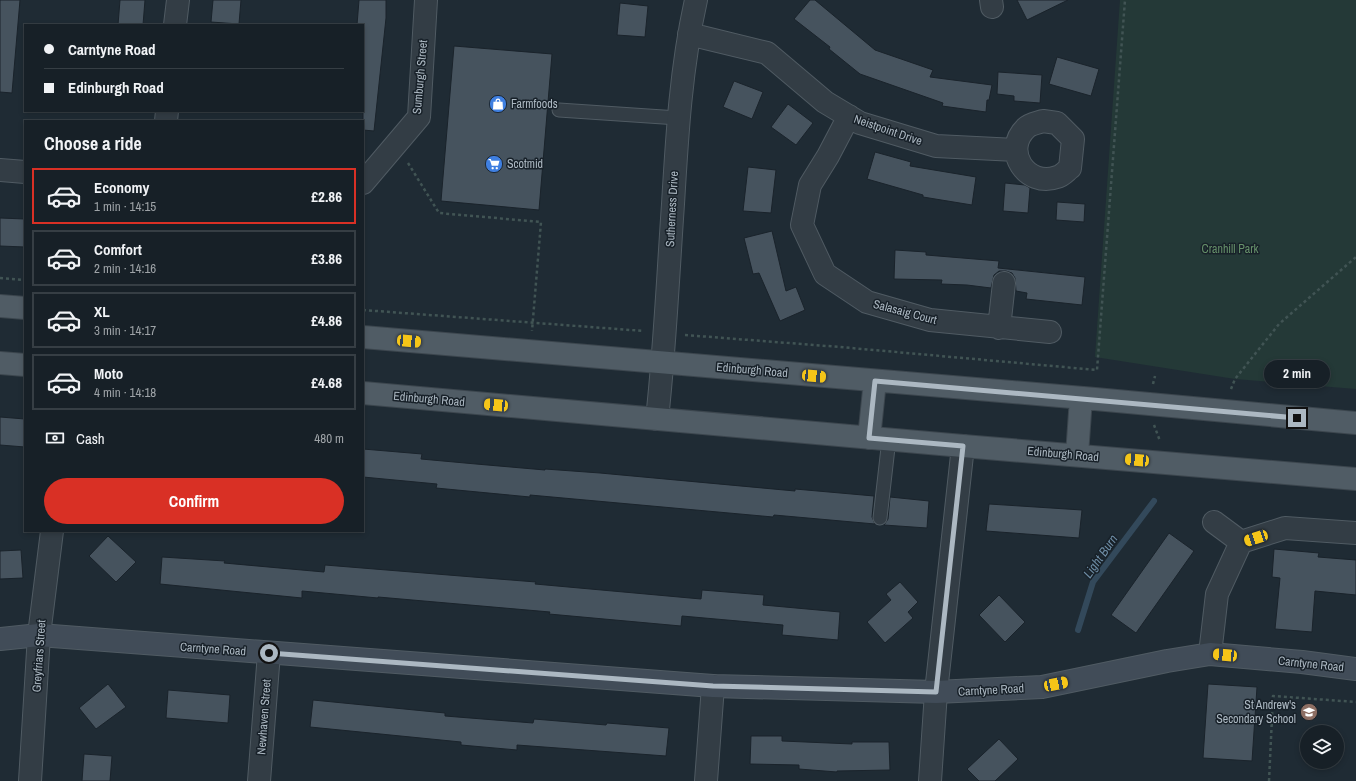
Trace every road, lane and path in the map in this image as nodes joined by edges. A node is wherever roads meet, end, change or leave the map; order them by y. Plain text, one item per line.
1 (178, 0) edge
2 (426, 0) edge
3 (696, 0) edge
4 (1125, 0) edge
5 (175, 24) edge
6 (689, 34) junction
7 (559, 110) dead end
8 (849, 116) junction
9 (678, 118) junction
10 (397, 143) junction
11 (1016, 150) dead end
12 (0, 170) edge
13 (24, 172) edge
14 (364, 182) edge
15 (1356, 257) edge
16 (0, 278) edge
17 (24, 280) edge
18 (1004, 283) dead end
19 (0, 306) edge
20 (24, 308) edge
21 (364, 310) edge
22 (533, 323) junction
23 (999, 328) junction
24 (1050, 332) dead end
25 (665, 333) junction
26 (364, 337) edge
27 (530, 352) junction
28 (0, 362) edge
29 (663, 363) junction
30 (24, 365) edge
31 (1155, 376) dead end
32 (875, 381) junction
33 (364, 393) edge
34 (1081, 398) junction
35 (1147, 405) junction
36 (1222, 412) junction
37 (657, 419) junction
38 (1356, 423) edge
39 (879, 438) junction
40 (963, 446) junction
41 (1076, 455) junction
42 (1167, 462) junction
43 (1356, 478) edge
44 (880, 518) dead end
45 (1214, 522) dead end
46 (52, 532) edge
47 (1356, 533) edge
48 (1241, 542) junction
49 (39, 635) junction
50 (0, 639) edge
51 (269, 653) junction
52 (1210, 654) junction
53 (1356, 669) edge
54 (713, 686) junction
55 (936, 692) junction
56 (1356, 702) edge
57 (30, 781) edge
58 (259, 781) edge
59 (706, 781) edge
60 (930, 781) edge
61 (1269, 781) edge

1 - 5 street
2 - 10 street, Sumburgh Street
3 - 6 street, Sutherness Drive
4 - 25 path
6 - 8 street, Neistpoint Drive
6 - 9 street, Sutherness Drive
7 - 9 lane
8 - 11 street, Neistpoint Drive
8 - 23 street, Salasaig Court
9 - 25 street, Sutherness Drive
10 - 14 street, Sumburgh Street
10 - 22 path
12 - 13 street
15 - 36 path
16 - 17 path
18 - 23 street
19 - 20 main road
21 - 22 path
22 - 25 path
22 - 27 path
23 - 24 street, Salasaig Court
25 - 29 street, Sutherness Drive
26 - 27 main road, Edinburgh Road
27 - 29 main road, Edinburgh Road
28 - 30 main road
29 - 32 main road, Edinburgh Road
29 - 37 street, Sutherness Drive
31 - 35 path
32 - 34 main road, Edinburgh Road
32 - 39 main road
33 - 37 main road, Edinburgh Road
34 - 35 main road, Edinburgh Road
34 - 41 main road
35 - 36 main road, Edinburgh Road
35 - 42 path
36 - 38 main road, Edinburgh Road
37 - 39 main road, Edinburgh Road
39 - 40 main road, Edinburgh Road
39 - 44 lane
40 - 41 main road, Edinburgh Road
40 - 55 street
41 - 42 main road, Edinburgh Road
42 - 43 main road, Edinburgh Road
45 - 48 street
46 - 49 street, Greyfriars Street
47 - 48 street
48 - 52 street
49 - 50 street, Carntyne Road
49 - 51 street, Carntyne Road
49 - 57 street, Greyfriars Street
51 - 54 street, Carntyne Road
51 - 58 street, Newhaven Street
52 - 53 street, Carntyne Road
52 - 55 street, Carntyne Road
54 - 55 street, Carntyne Road
54 - 59 street
55 - 60 street
56 - 61 path

